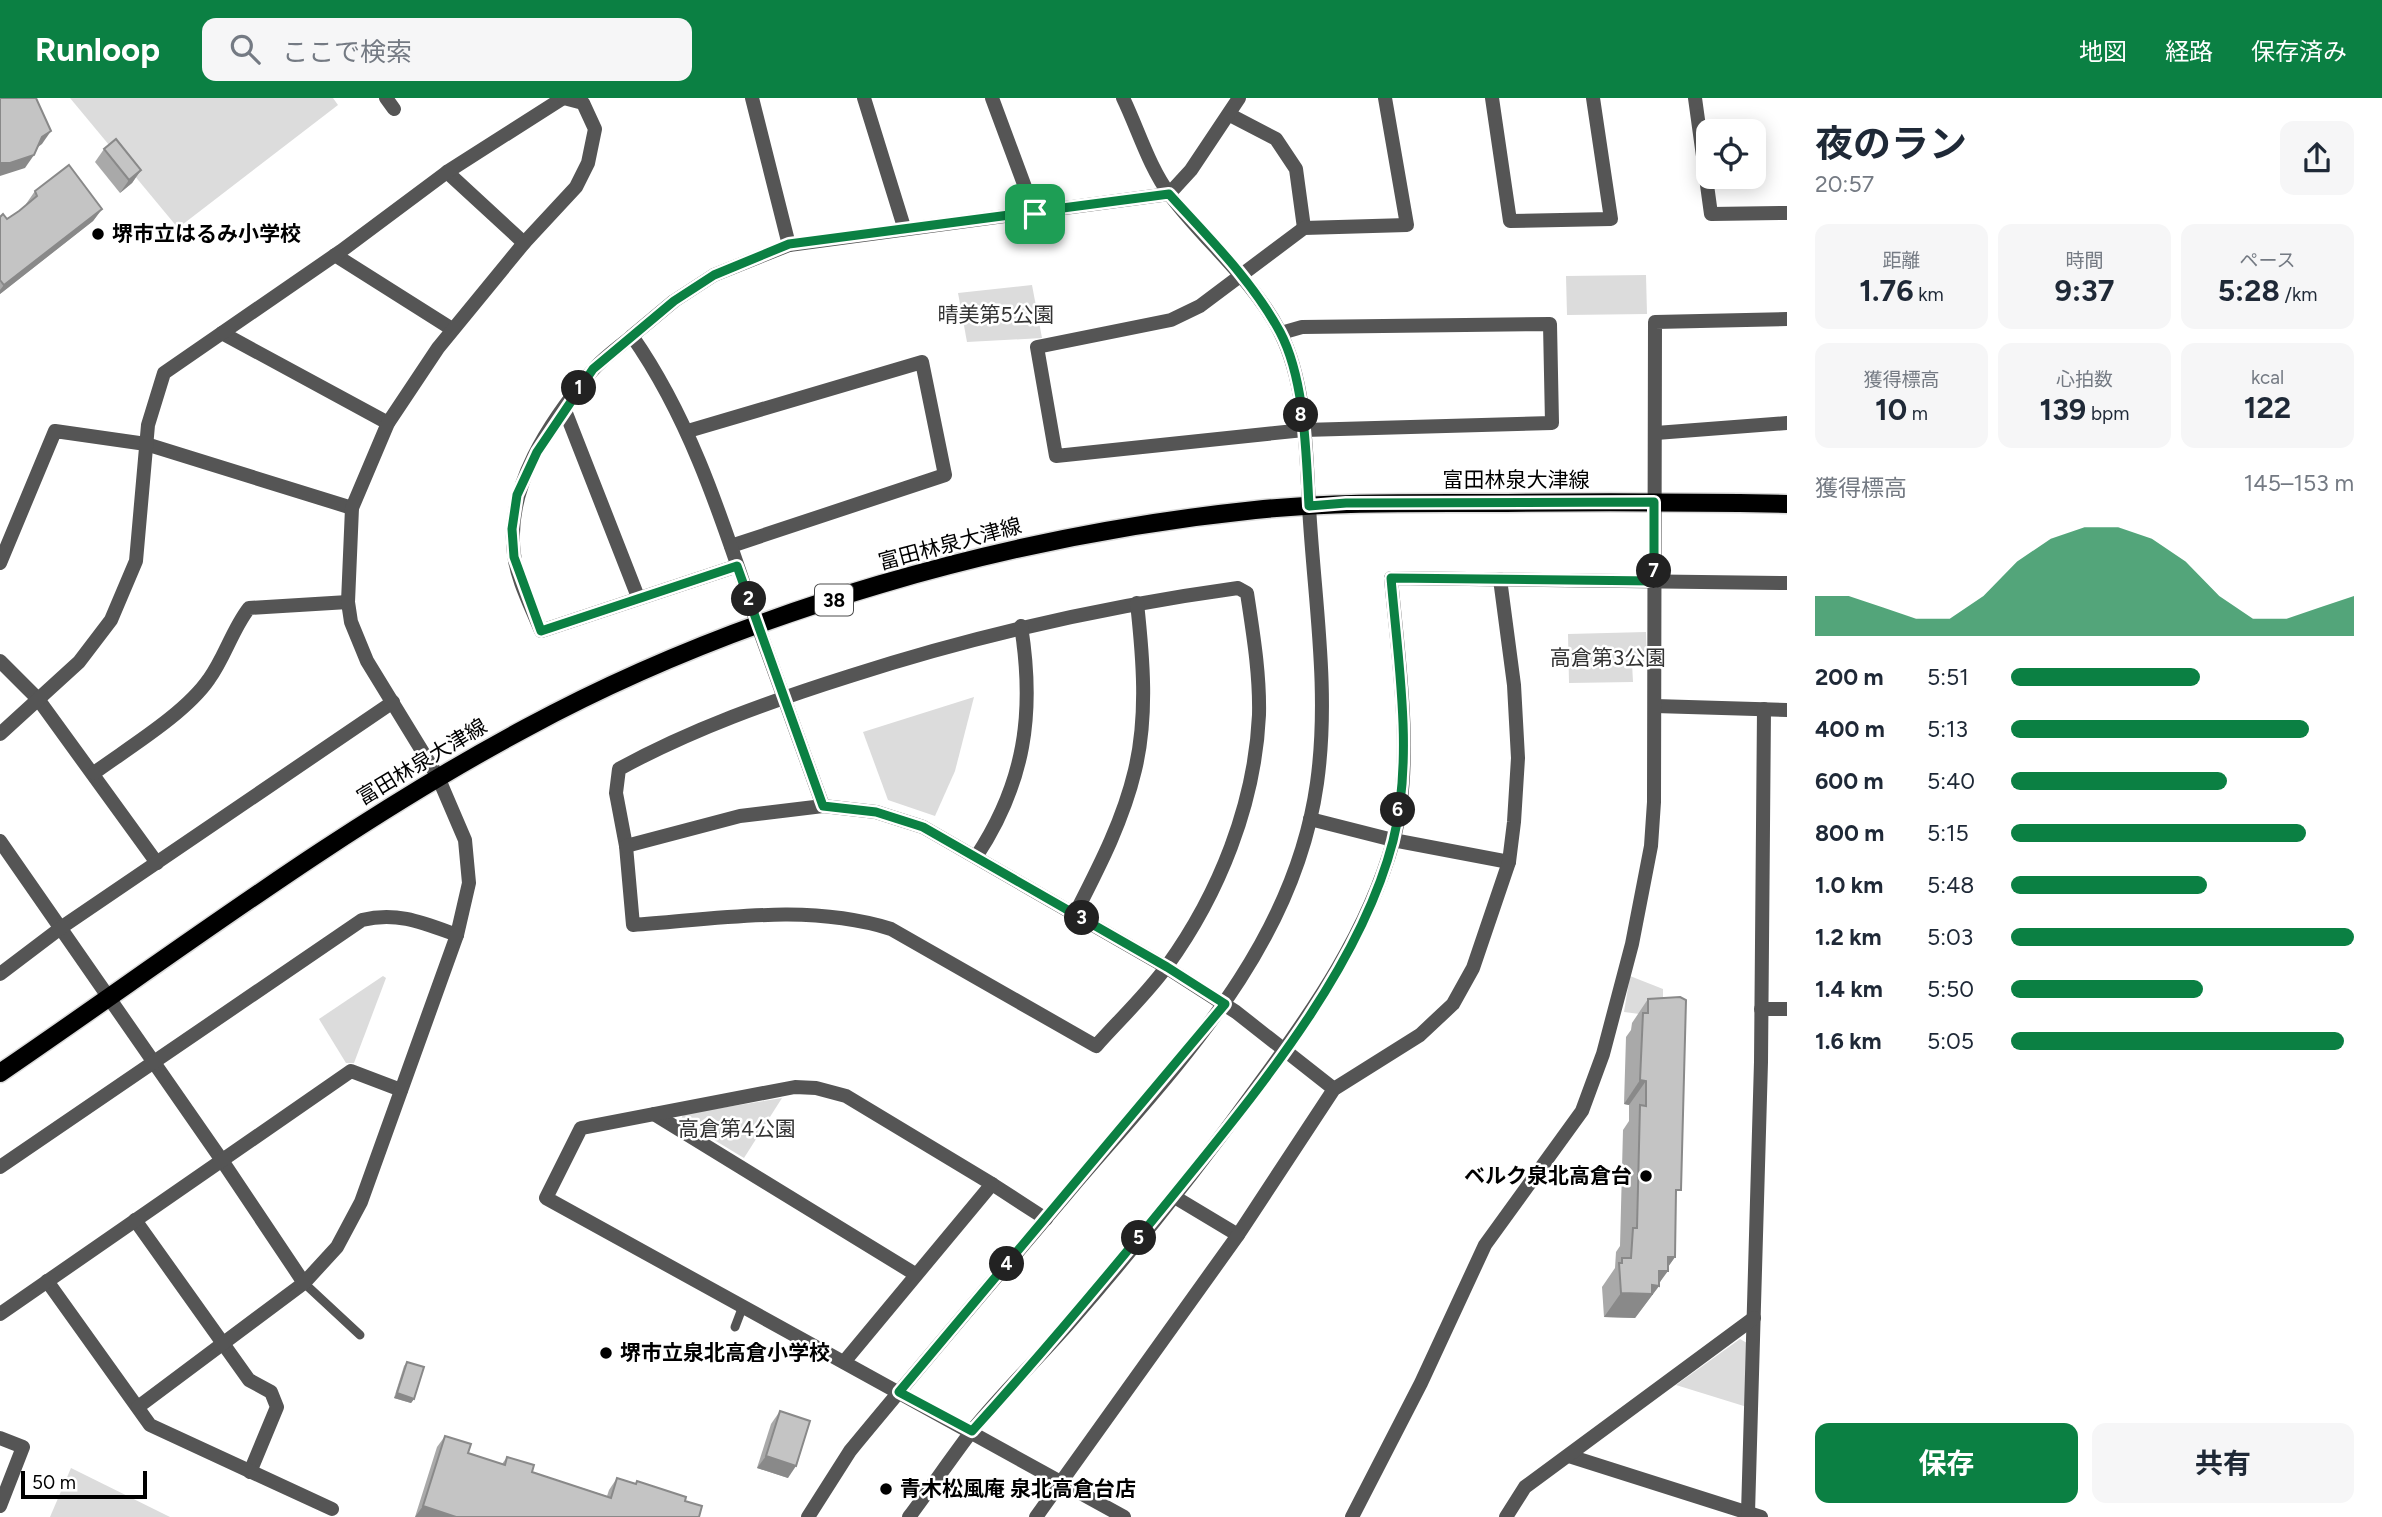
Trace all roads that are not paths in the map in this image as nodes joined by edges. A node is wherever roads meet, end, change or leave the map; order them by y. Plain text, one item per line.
1 (564, 98) edge
2 (752, 98) edge
3 (864, 98) edge
4 (992, 98) edge
5 (1123, 98) edge
6 (1239, 98) edge
7 (1385, 98) edge
8 (1492, 98) edge
9 (1593, 98) edge
10 (1695, 98) edge
11 (1230, 115) junction
12 (447, 172) junction
13 (1169, 194) junction
14 (1787, 213) edge
15 (1035, 214) junction
16 (904, 227) junction
17 (1304, 228) junction
18 (524, 243) junction
19 (789, 244) junction
20 (335, 255) junction
21 (1241, 273) junction
22 (1787, 319) edge
23 (452, 329) junction
24 (222, 333) junction
25 (1281, 333) junction
26 (632, 336) junction
27 (564, 408) junction
28 (388, 423) junction
29 (1787, 423) edge
30 (1304, 430) junction
31 (688, 432) junction
32 (1656, 433) junction
33 (146, 444) junction
34 (1654, 502) junction
35 (1787, 504) edge
36 (1309, 506) junction
37 (352, 508) junction
38 (731, 546) junction
39 (0, 563) edge
40 (737, 566) junction
41 (1500, 579) junction
42 (1654, 581) junction
43 (1787, 583) edge
44 (638, 597) junction
45 (348, 602) junction
46 (1137, 603) junction
47 (758, 626) junction
48 (1021, 626) junction
49 (0, 661) edge
50 (784, 697) junction
51 (38, 699) junction
52 (393, 702) junction
53 (1655, 706) junction
54 (1764, 709) junction
55 (1787, 710) edge
56 (0, 734) edge
57 (94, 773) junction
58 (438, 777) junction
59 (823, 806) junction
60 (1310, 819) junction
61 (1393, 840) junction
62 (0, 842) edge
63 (626, 846) junction
64 (976, 857) junction
65 (1509, 862) junction
66 (157, 863) junction
67 (1075, 914) junction
68 (62, 927) junction
69 (457, 935) junction
70 (1167, 967) junction
71 (0, 974) edge
72 (110, 998) junction
73 (1225, 1004) junction
74 (1761, 1009) junction
75 (1787, 1009) edge
76 (1285, 1049) junction
77 (154, 1062) junction
78 (0, 1073) edge
79 (1334, 1089) junction
80 (401, 1090) junction
81 (654, 1114) junction
82 (222, 1158) junction
83 (0, 1167) edge
84 (992, 1184) junction
85 (1173, 1196) junction
86 (1046, 1219) junction
87 (135, 1220) junction
88 (1238, 1235) junction
89 (915, 1274) junction
90 (47, 1281) junction
91 (304, 1283) junction
92 (743, 1306) junction
93 (0, 1314) edge
94 (1754, 1318) junction
95 (735, 1327) dead end
96 (360, 1335) dead end
97 (222, 1344) junction
98 (844, 1362) junction
99 (899, 1392) junction
100 (138, 1408) junction
101 (972, 1431) junction
102 (0, 1438) edge
103 (1569, 1456) junction
104 (250, 1472) junction
105 (1058, 1482) junction
106 (0, 1506) edge
107 (332, 1509) dead end
108 (1755, 1515) edge
109 (808, 1517) edge
110 (909, 1517) edge
111 (1036, 1517) edge
112 (1124, 1517) edge
113 (1352, 1517) edge
114 (1506, 1517) edge

1 - 12 street
1 - 18 street
2 - 19 street
3 - 16 street
4 - 15 street
5 - 13 street
6 - 11 street
7 - 17 street
8 - 9 street
10 - 14 street
11 - 13 street
11 - 17 street
12 - 18 street
12 - 20 street
13 - 15 street
13 - 21 street
15 - 16 street
16 - 19 street
17 - 21 street
18 - 23 street
19 - 26 street
20 - 23 street
20 - 24 street
21 - 25 street
21 - 30 street
22 - 32 street
23 - 28 street
24 - 28 street
24 - 33 street
25 - 30 street
25 - 30 street
26 - 27 street
26 - 31 street
27 - 44 street
27 - 44 street
28 - 37 street
29 - 32 street
30 - 36 street
31 - 38 street
31 - 38 street
32 - 34 street
33 - 37 street
33 - 39 street
33 - 51 street
34 - 35 main road, 富田林泉大津線 / 38
34 - 36 main road, 富田林泉大津線 / 38
34 - 42 street
36 - 47 main road, 富田林泉大津線 / 38
36 - 60 street
37 - 45 street
38 - 40 street
40 - 44 street
40 - 47 street
41 - 42 street
41 - 61 street
41 - 65 street
42 - 43 street
42 - 53 street
45 - 52 street
45 - 57 street
46 - 48 street
46 - 67 street
46 - 70 street
47 - 50 street
47 - 58 main road, 富田林泉大津線 / 38
48 - 50 street
48 - 64 street
49 - 51 street
50 - 59 street
50 - 63 street
51 - 56 street
51 - 57 street
52 - 58 street
52 - 66 street
53 - 54 street
53 - 113 street
54 - 55 street
54 - 74 street
57 - 66 street
58 - 69 street
58 - 72 main road, 富田林泉大津線 / 38
59 - 63 street
59 - 64 street
60 - 61 street
60 - 73 street
61 - 65 street
61 - 76 street
62 - 68 street
63 - 70 street
64 - 67 street
65 - 79 street
66 - 68 street
67 - 70 street
68 - 71 street
68 - 72 street
69 - 77 street
69 - 80 street
70 - 73 street
72 - 77 street
72 - 78 main road, 富田林泉大津線 / 38
73 - 76 street
73 - 86 street
74 - 75 street
74 - 94 street
76 - 79 street
76 - 85 street
77 - 82 street
77 - 83 street
79 - 88 street
80 - 82 street
80 - 91 street
81 - 84 street
81 - 89 street
81 - 92 street
82 - 87 street
82 - 91 street
84 - 86 street
84 - 89 street
85 - 88 street
85 - 101 street
86 - 99 street
87 - 90 street
87 - 97 street
88 - 105 street
89 - 98 street
90 - 93 street
90 - 100 street
91 - 96 lane
91 - 97 street
92 - 95 lane
92 - 98 street
94 - 103 street
94 - 108 street
97 - 100 street
97 - 104 street
98 - 99 street
99 - 101 street
99 - 109 street
100 - 104 street
101 - 105 street
101 - 110 street
102 - 106 street
103 - 108 street
103 - 114 street
104 - 107 street
105 - 111 street
105 - 112 street

